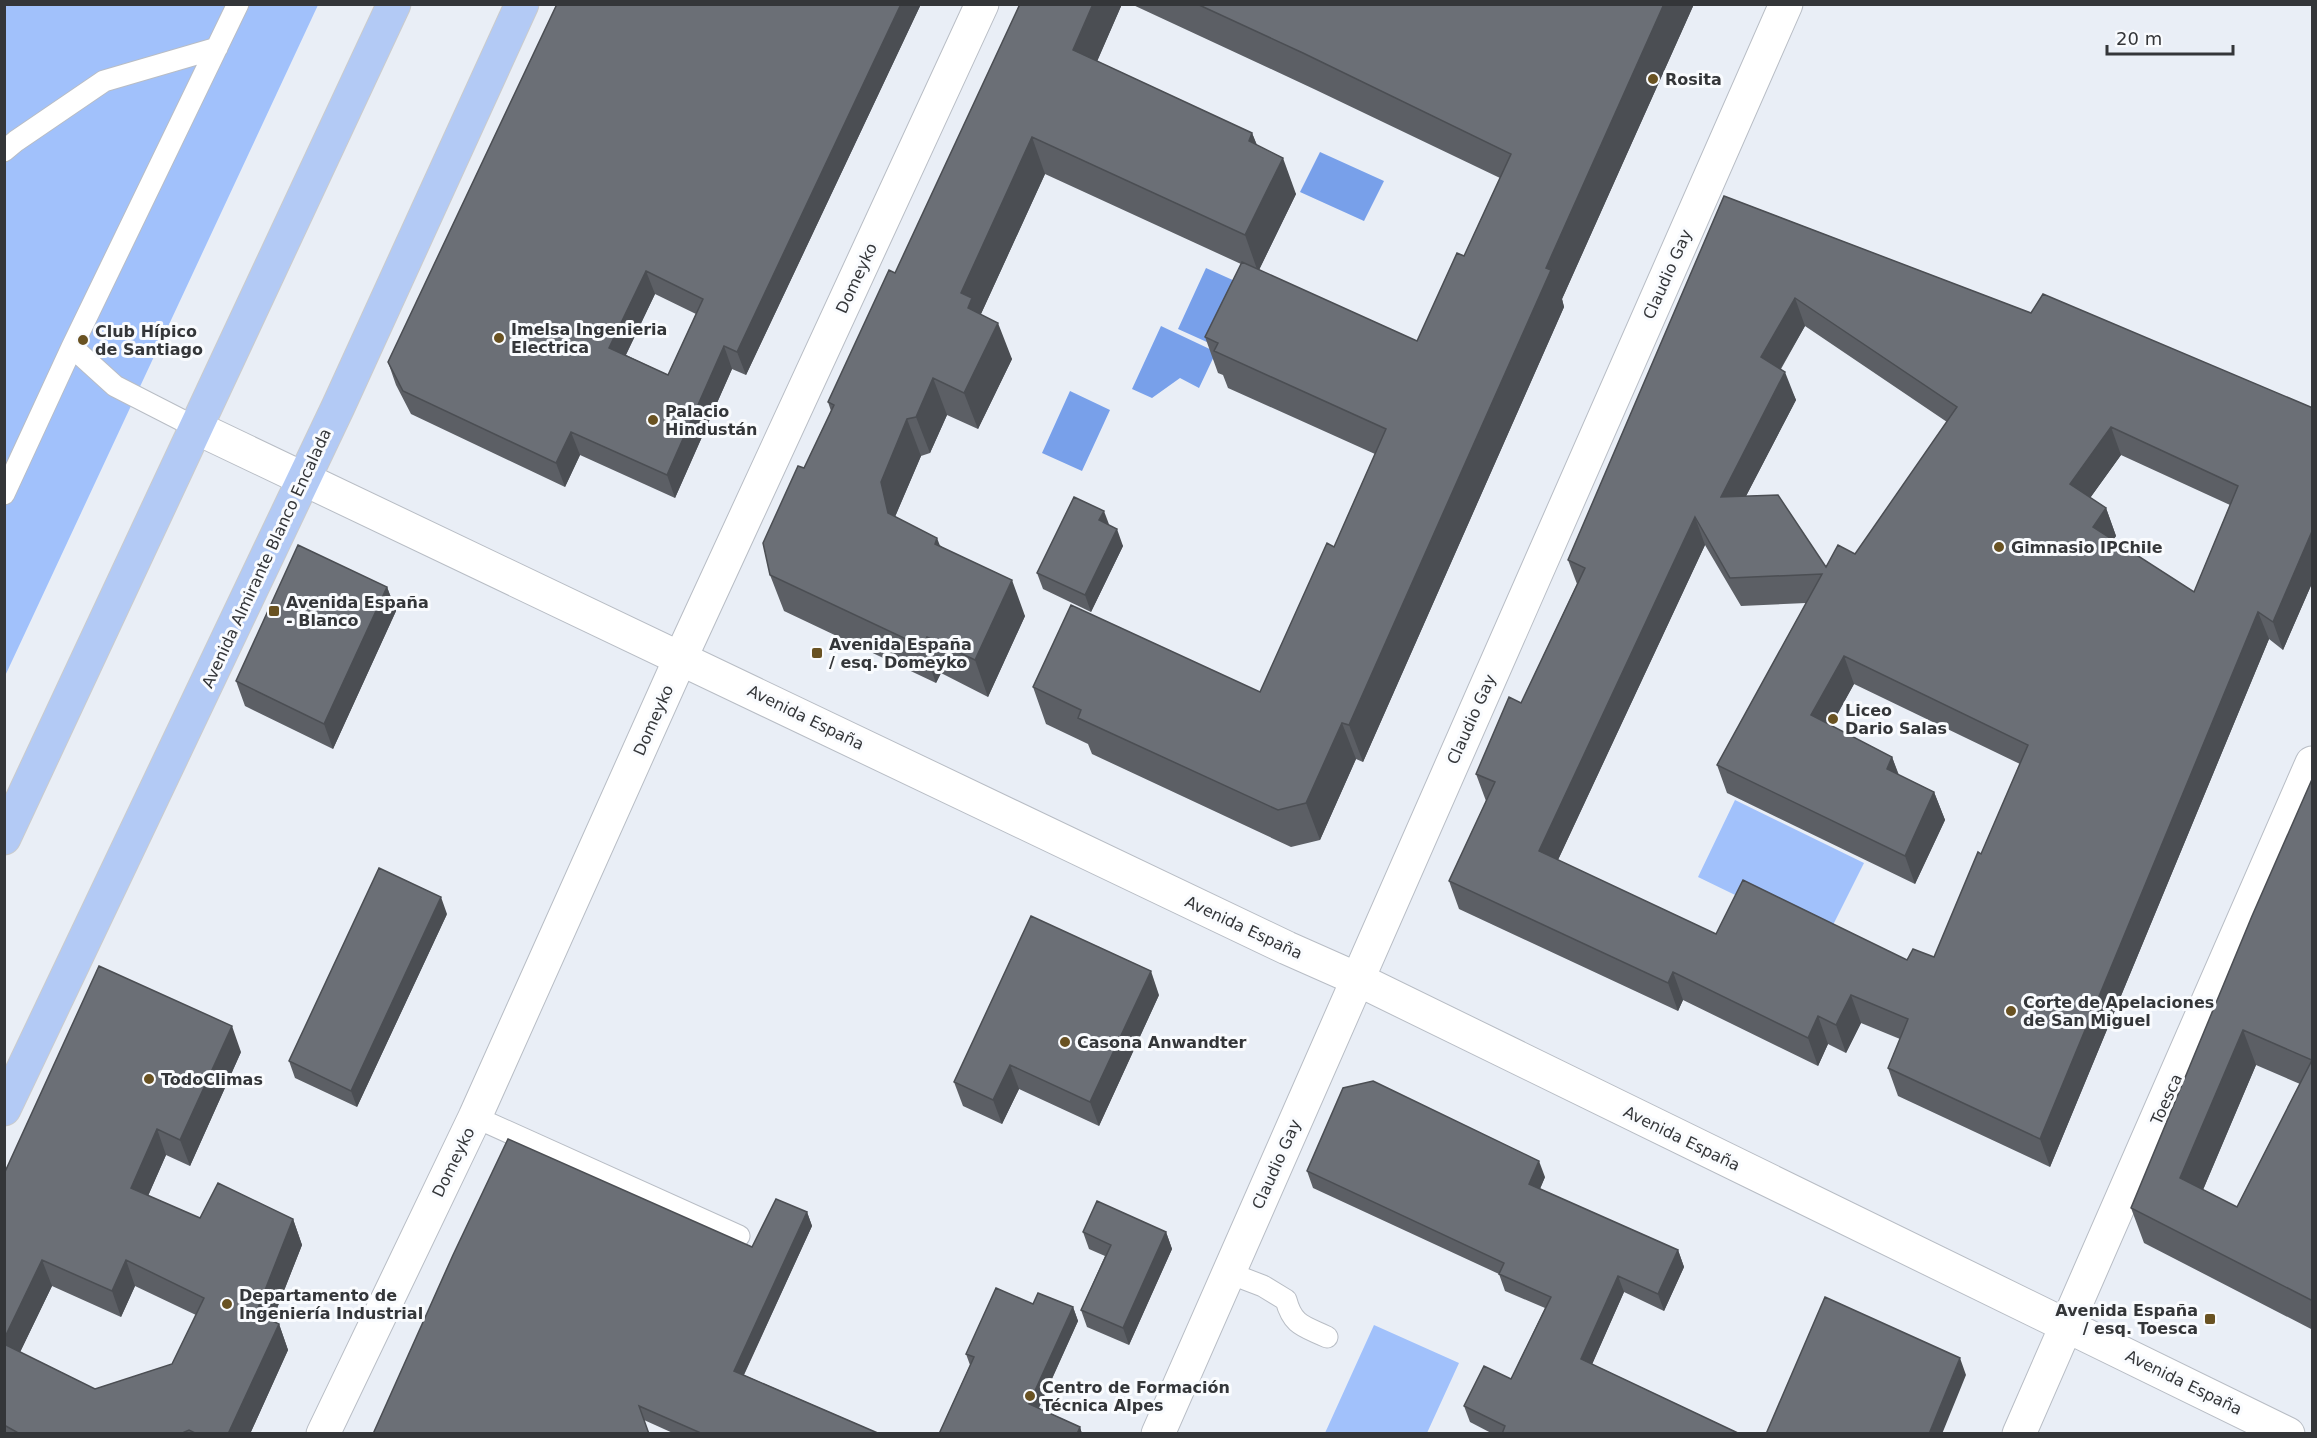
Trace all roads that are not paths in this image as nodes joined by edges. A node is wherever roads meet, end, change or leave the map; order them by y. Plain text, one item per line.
1 (238, 4) edge
2 (394, 4) edge
3 (522, 4) edge
4 (982, 4) edge
5 (1786, 4) edge
6 (217, 48) junction
7 (4, 151) edge
8 (72, 348) junction
9 (197, 428) junction
10 (304, 479) junction
11 (4, 494) edge
12 (681, 657) junction
13 (2313, 764) edge
14 (4, 838) edge
15 (1357, 979) junction
16 (4, 1109) edge
17 (475, 1117) junction
18 (739, 1236) dead end
19 (1229, 1273) junction
20 (2067, 1325) junction
21 (1327, 1337) dead end
22 (322, 1434) edge
23 (1158, 1434) edge
24 (2019, 1434) edge
25 (2288, 1434) edge

1 - 6 lane
2 - 9 main road
3 - 10 main road, Avenida Almirante Blanco Encalada
4 - 12 street, Domeyko
5 - 15 street, Claudio Gay
6 - 7 lane
6 - 8 lane
8 - 9 lane
8 - 11 lane
9 - 10 street, Avenida España
9 - 14 main road
10 - 12 street, Avenida España
10 - 16 main road, Avenida Almirante Blanco Encalada
12 - 15 street, Avenida España
12 - 17 street, Domeyko
13 - 20 street, Toesca
15 - 19 street, Claudio Gay
15 - 20 street, Avenida España
17 - 18 lane
17 - 22 street, Domeyko
19 - 21 lane
19 - 23 street, Claudio Gay
20 - 24 street, Toesca
20 - 25 street, Avenida España

